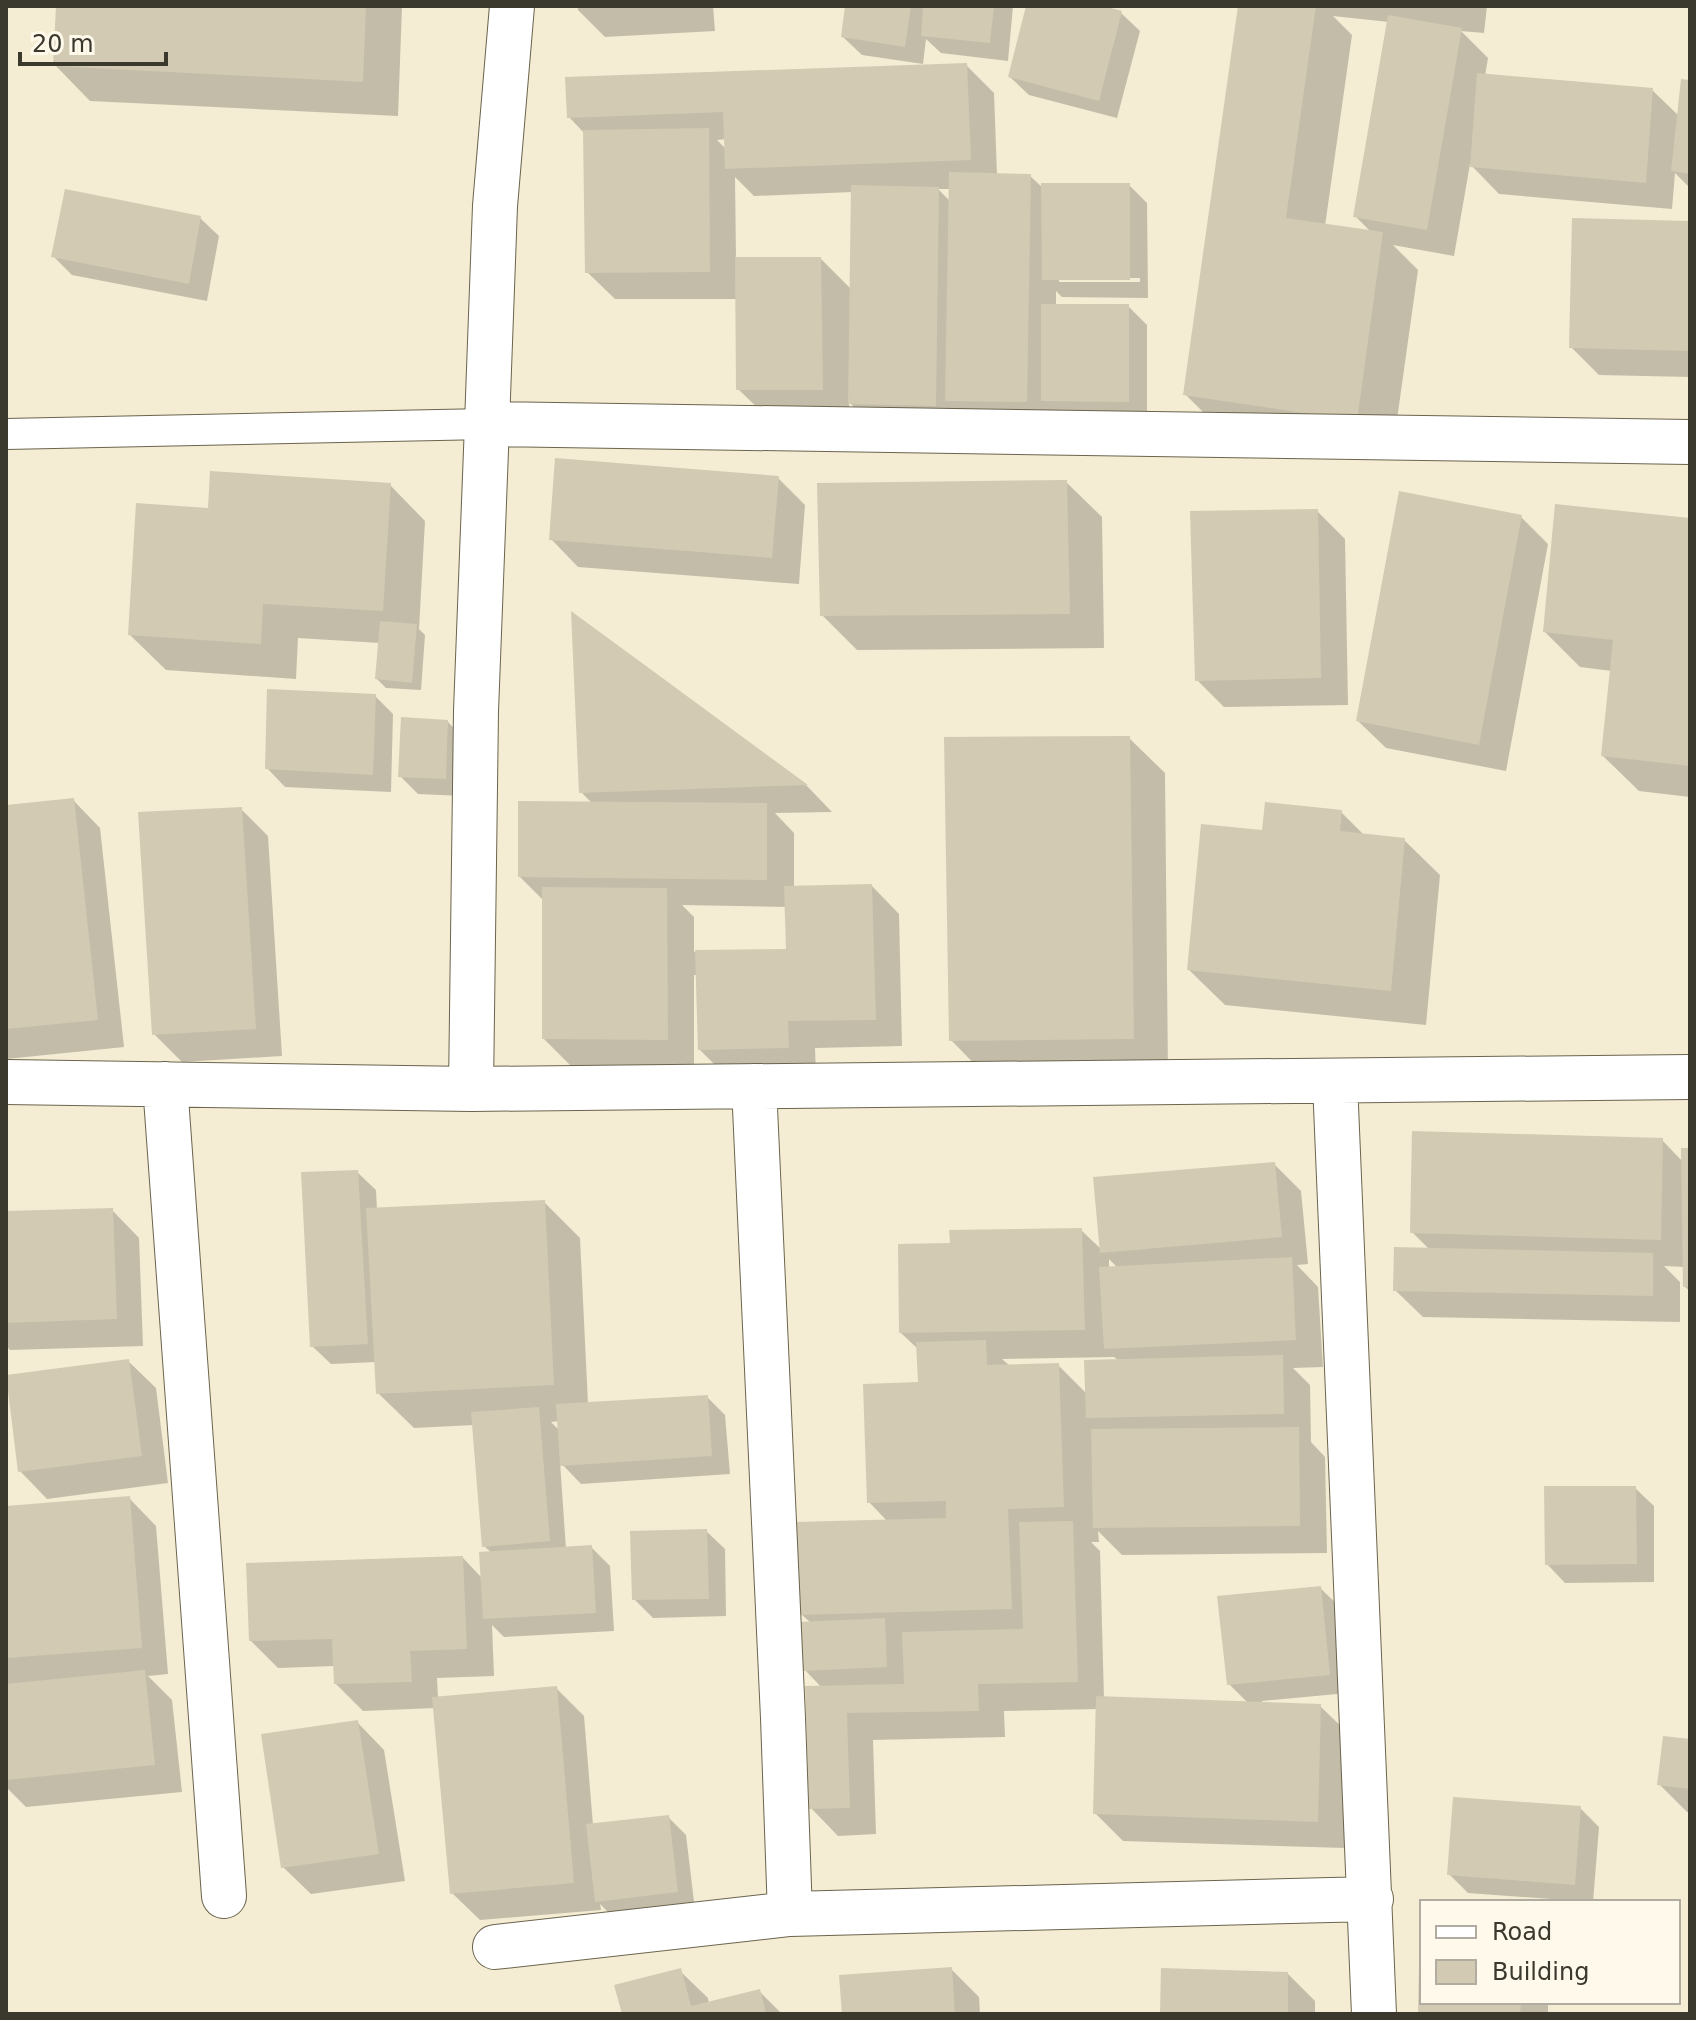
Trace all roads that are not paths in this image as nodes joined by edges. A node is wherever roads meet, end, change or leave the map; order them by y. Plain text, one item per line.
1 (512, 6) edge
2 (487, 424) junction
3 (6, 434) edge
4 (1690, 442) edge
5 (1690, 1077) edge
6 (6, 1082) edge
7 (1335, 1082) junction
8 (165, 1084) junction
9 (754, 1086) junction
10 (471, 1089) junction
11 (224, 1896) dead end
12 (1371, 1899) junction
13 (790, 1914) junction
14 (495, 1947) dead end
15 (1374, 2014) edge

1 - 2 street
2 - 3 lane
2 - 4 street
2 - 10 street
5 - 7 street
6 - 8 street
7 - 9 street
7 - 12 street
8 - 10 street
8 - 11 street
9 - 10 street
9 - 13 street
12 - 13 street
12 - 15 street
13 - 14 street

